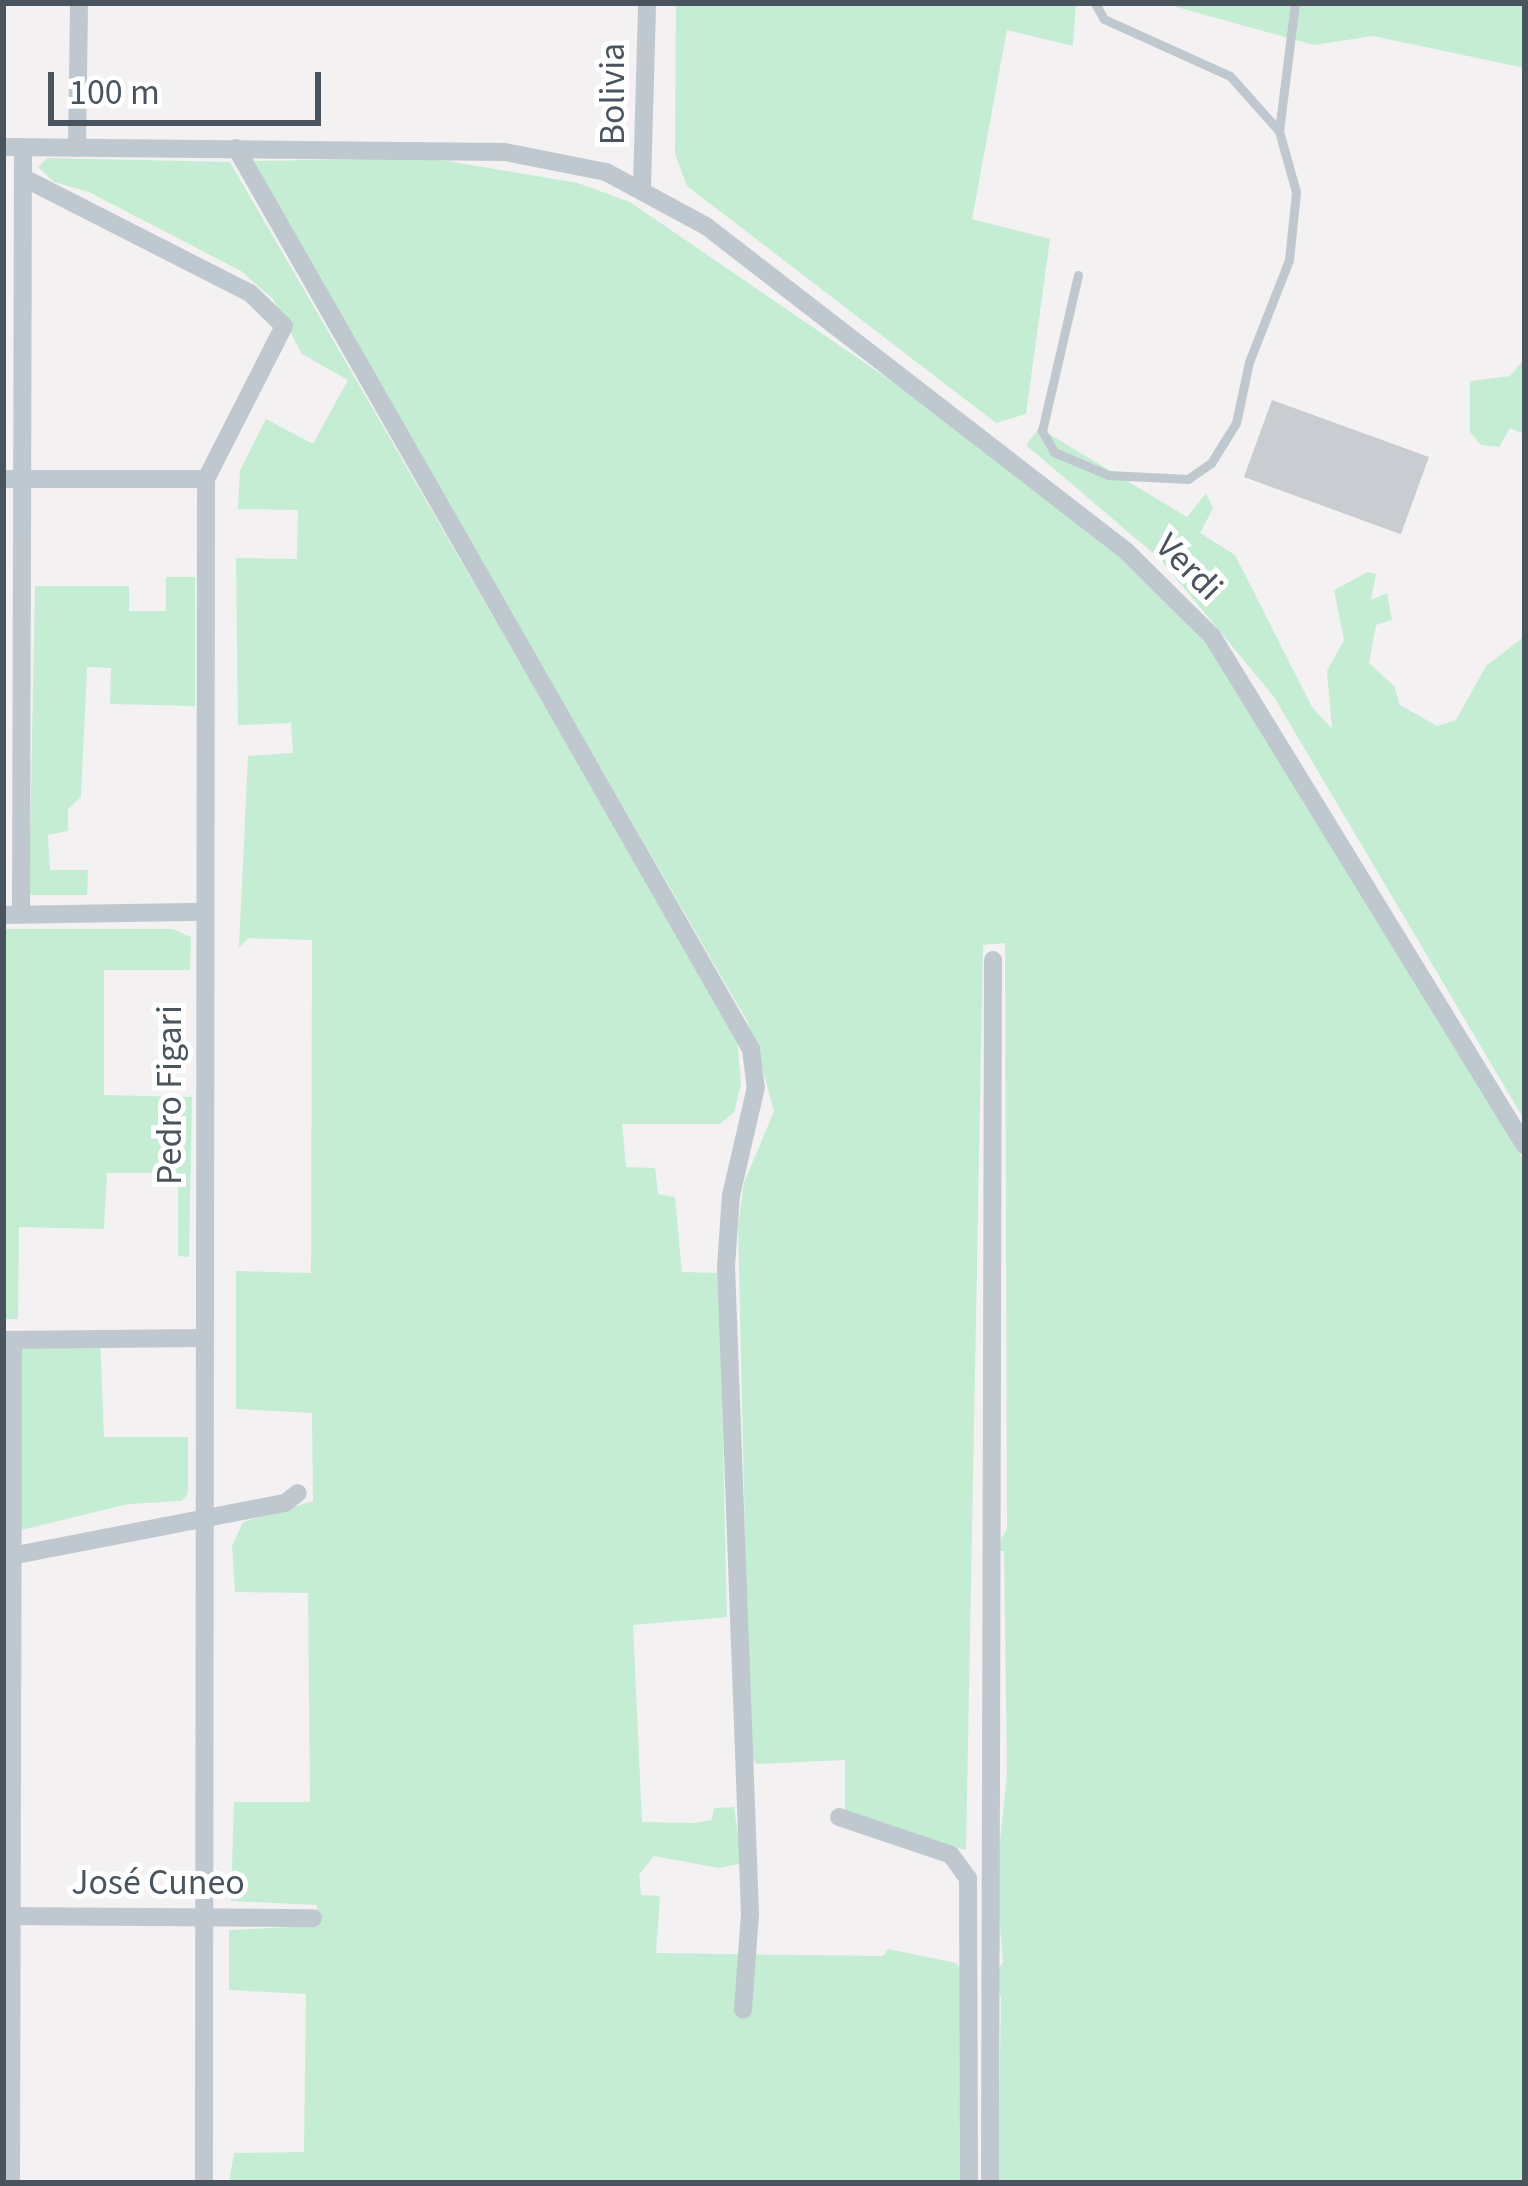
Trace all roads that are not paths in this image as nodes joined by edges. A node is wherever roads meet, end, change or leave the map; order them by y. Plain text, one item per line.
1 (79, 3) edge
2 (647, 3) edge
3 (1095, 3) edge
4 (1295, 3) edge
5 (1279, 131) junction
6 (13, 147) edge
7 (77, 148) junction
8 (236, 148) junction
9 (24, 178) junction
10 (643, 186) junction
11 (1078, 275) dead end
12 (13, 479) edge
13 (206, 479) junction
14 (203, 912) junction
15 (12, 914) edge
16 (993, 960) dead end
17 (1525, 1145) edge
18 (202, 1338) junction
19 (8, 1340) edge
20 (298, 1493) dead end
21 (203, 1516) junction
22 (8, 1556) edge
23 (839, 1817) dead end
24 (7, 1916) edge
25 (206, 1916) junction
26 (313, 1918) dead end
27 (743, 2010) dead end
28 (11, 2183) edge
29 (205, 2183) edge
30 (969, 2183) edge
31 (990, 2183) edge

1 - 7 street
2 - 10 street, Bolivia
3 - 5 lane
4 - 5 lane
5 - 11 lane
6 - 7 street
6 - 9 street
7 - 8 street
8 - 10 street
8 - 27 street
9 - 12 street
9 - 13 street, Pedro Figari
10 - 17 street, Verdi
12 - 13 street
12 - 15 street
13 - 14 street, Pedro Figari
14 - 15 street
14 - 18 street, Pedro Figari
16 - 31 street
18 - 19 street
18 - 21 street, Pedro Figari
19 - 22 street
20 - 21 street
21 - 22 street
21 - 25 street, Pedro Figari
22 - 24 street
23 - 30 street
24 - 25 street, José Cuneo
24 - 28 street
25 - 26 street, José Cuneo
25 - 29 street, Pedro Figari

